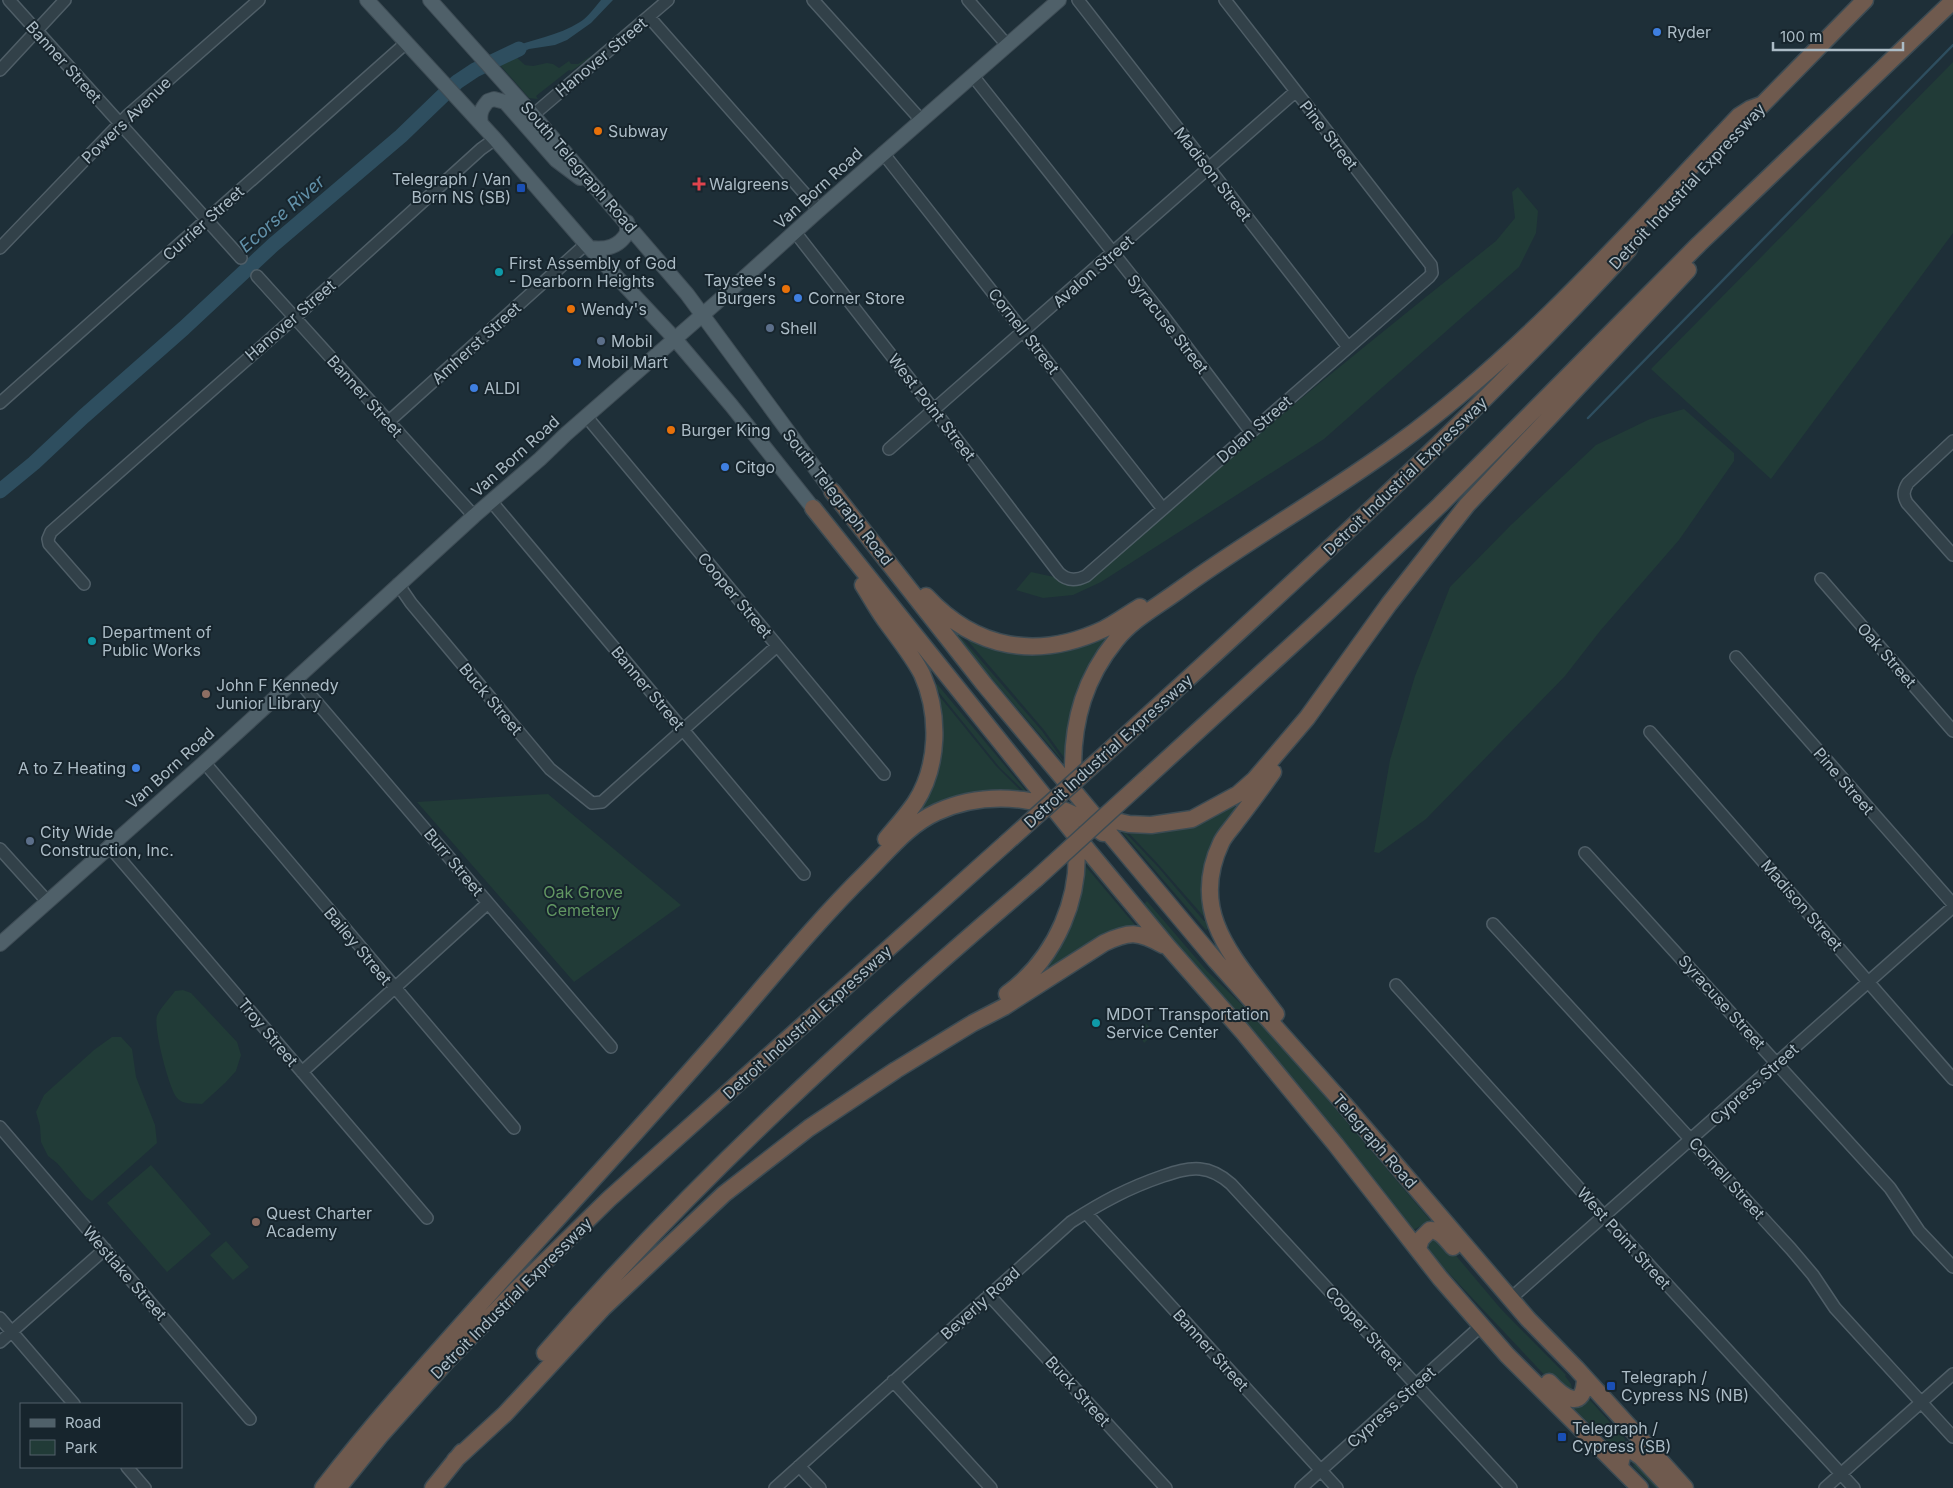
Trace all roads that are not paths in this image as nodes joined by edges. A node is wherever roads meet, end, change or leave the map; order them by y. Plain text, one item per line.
1 (9, 0) edge
2 (64, 0) edge
3 (259, 0) edge
4 (367, 0) edge
5 (430, 0) edge
6 (668, 0) edge
7 (813, 0) edge
8 (968, 0) edge
9 (1059, 0) edge
10 (1078, 0) edge
11 (1225, 0) edge
12 (1865, 0) edge
13 (1953, 1) edge
14 (649, 17) junction
15 (37, 31) junction
16 (406, 43) junction
17 (1008, 45) junction
18 (0, 70) edge
19 (973, 76) junction
20 (1295, 92) junction
21 (1761, 105) junction
22 (534, 114) junction
23 (921, 120) junction
24 (119, 124) junction
25 (481, 124) junction
26 (495, 139) junction
27 (883, 153) junction
28 (1210, 169) junction
29 (1752, 192) junction
30 (602, 194) junction
31 (819, 210) junction
32 (206, 219) junction
33 (627, 222) junction
34 (795, 232) junction
35 (588, 246) junction
36 (0, 248) edge
37 (1114, 254) junction
38 (241, 258) dead end
39 (1432, 271) joint
40 (257, 276) dead end
41 (703, 314) junction
42 (294, 316) junction
43 (1024, 332) junction
44 (675, 339) junction
45 (1348, 348) junction
46 (0, 402) edge
47 (934, 409) junction
48 (586, 416) junction
49 (388, 422) junction
50 (1251, 432) junction
51 (1953, 441) edge
52 (889, 449) dead end
53 (837, 497) junction
54 (492, 501) junction
55 (1163, 509) junction
56 (817, 514) junction
57 (474, 516) junction
58 (1953, 555) edge
59 (1199, 575) junction
60 (1821, 579) dead end
61 (1072, 580) joint
62 (84, 584) dead end
63 (398, 584) junction
64 (777, 646) junction
65 (1736, 657) dead end
66 (296, 678) junction
67 (1307, 718) junction
68 (683, 730) junction
69 (1953, 731) edge
70 (1650, 732) dead end
71 (204, 762) junction
72 (1051, 762) junction
73 (884, 774) dead end
74 (1031, 779) junction
75 (1072, 788) junction
76 (1053, 806) junction
77 (1075, 811) junction
78 (1097, 818) junction
79 (1076, 836) junction
80 (109, 846) junction
81 (1120, 846) junction
82 (0, 849) edge
83 (1586, 853) dead end
84 (1100, 864) junction
85 (804, 874) dead end
86 (846, 891) junction
87 (47, 901) junction
88 (488, 903) junction
89 (1953, 906) edge
90 (1494, 924) dead end
91 (0, 944) edge
92 (1168, 948) junction
93 (1869, 983) junction
94 (1396, 985) dead end
95 (394, 989) junction
96 (973, 1023) junction
97 (611, 1047) dead end
98 (1777, 1063) junction
99 (302, 1072) junction
100 (1953, 1079) edge
101 (1344, 1104) junction
102 (0, 1127) edge
103 (514, 1128) dead end
104 (1691, 1140) junction
105 (1213, 1172) joint
106 (1086, 1212) junction
107 (1604, 1217) junction
108 (426, 1218) dead end
109 (104, 1249) junction
110 (1418, 1249) junction
111 (1953, 1267) edge
112 (1451, 1290) junction
113 (989, 1295) junction
114 (1510, 1299) junction
115 (0, 1318) edge
116 (1481, 1326) junction
117 (12, 1332) junction
118 (1548, 1340) junction
119 (0, 1342) edge
120 (1953, 1374) edge
121 (1584, 1378) junction
122 (894, 1382) junction
123 (1416, 1385) junction
124 (1921, 1402) junction
125 (73, 1403) edge
126 (250, 1419) dead end
127 (1953, 1438) edge
128 (455, 1460) junction
129 (799, 1466) junction
130 (1620, 1467) junction
131 (128, 1468) edge
132 (1321, 1470) junction
133 (1841, 1473) junction
134 (145, 1488) edge
135 (324, 1488) edge
136 (338, 1488) edge
137 (433, 1488) edge
138 (775, 1488) edge
139 (820, 1488) edge
140 (991, 1488) edge
141 (1166, 1488) edge
142 (1301, 1488) edge
143 (1337, 1488) edge
144 (1511, 1488) edge
145 (1640, 1488) edge
146 (1670, 1488) edge
147 (1685, 1488) edge
148 (1825, 1488) edge
149 (1854, 1488) edge

1 - 15 street, Banner Street
2 - 15 street
3 - 24 street, Powers Avenue
4 - 16 main road, South Telegraph Road
5 - 22 main road, South Telegraph Road
6 - 14 street, Hanover Street
7 - 23 street
8 - 17 street
9 - 17 main road, Van Born Road
10 - 28 street, Madison Street
11 - 20 street, Pine Street
12 - 21 highway, Detroit Industrial Expressway
13 - 29 highway
14 - 22 street, Hanover Street
14 - 31 street
15 - 18 street
15 - 24 street, Banner Street
16 - 25 main road, South Telegraph Road
16 - 32 street, Currier Street
17 - 19 main road, Van Born Road
19 - 23 main road, Van Born Road
19 - 37 street, Syracuse Street
20 - 28 street, Avalon Street
20 - 39 street, Pine Street
21 - 59 highway
21 - 136 highway, Detroit Industrial Expressway, bridge
22 - 30 main road, South Telegraph Road
23 - 27 main road, Van Born Road
24 - 32 street, Banner Street
24 - 36 street, Powers Avenue
25 - 26 main road, South Telegraph Road
25 - 30 main road
26 - 35 main road, South Telegraph Road
26 - 42 street, Hanover Street
27 - 31 main road, Van Born Road
27 - 43 street, Cornell Street
28 - 37 street, Avalon Street
28 - 45 street, Madison Street
29 - 67 highway
29 - 128 highway, bridge
30 - 33 main road, South Telegraph Road
31 - 34 main road, Van Born Road
32 - 38 street, Banner Street
32 - 46 street, Currier Street
33 - 35 main road
33 - 41 main road, South Telegraph Road
34 - 41 main road, Van Born Road
34 - 47 street, West Point Street
35 - 44 main road, South Telegraph Road
35 - 49 street, Amherst Street
37 - 43 street, Avalon Street
37 - 50 street, Syracuse Street
39 - 45 street, Dolan Street
40 - 42 street, Banner Street
41 - 44 main road, Van Born Road
41 - 53 main road, South Telegraph Road
42 - 49 street, Banner Street
42 - 62 street, Hanover Street
43 - 47 street, Avalon Street
43 - 55 street, Cornell Street
44 - 48 main road, Van Born Road
44 - 56 main road, South Telegraph Road
45 - 50 street, Dolan Street
47 - 52 street, Avalon Street
47 - 61 street, West Point Street
48 - 54 main road, Van Born Road
48 - 64 street, Cooper Street
49 - 57 street, Banner Street
50 - 55 street, Dolan Street
51 - 58 street
53 - 59 highway
53 - 72 highway, South Telegraph Road
54 - 57 main road, Van Born Road
54 - 68 street, Banner Street
55 - 61 street, Dolan Street
56 - 74 highway, South Telegraph Road
56 - 86 highway
57 - 63 main road, Van Born Road
59 - 75 highway
60 - 69 street, Oak Street
63 - 66 main road, Van Born Road
63 - 68 street, Buck Street
64 - 68 street
64 - 73 street, Cooper Street
65 - 89 street, Pine Street
66 - 71 main road, Van Born Road
66 - 88 street, Burr Street
67 - 78 highway
67 - 101 highway
68 - 85 street, Banner Street
70 - 93 street, Madison Street
71 - 80 main road, Van Born Road
71 - 95 street, Bailey Street
72 - 75 highway, South Telegraph Road
72 - 77 highway
74 - 76 highway, South Telegraph Road
74 - 77 highway
75 - 77 highway
75 - 78 highway, Telegraph Road
76 - 77 highway
76 - 79 highway, Telegraph Road
76 - 86 highway
77 - 78 highway
77 - 79 highway
77 - 81 highway
77 - 84 highway
78 - 81 highway, Telegraph Road
79 - 84 highway, Telegraph Road
79 - 96 highway
80 - 87 main road, Van Born Road
80 - 99 street, Troy Street
81 - 101 highway, Telegraph Road
82 - 87 street
83 - 98 street, Syracuse Street
84 - 92 highway, Telegraph Road
86 - 135 highway
87 - 91 main road, Van Born Road
88 - 95 street
88 - 97 street, Burr Street
89 - 93 street, Cypress Street
90 - 104 street, Cornell Street
92 - 96 highway
92 - 110 highway, Telegraph Road
93 - 98 street, Cypress Street
93 - 100 street, Madison Street
94 - 107 street, West Point Street
95 - 99 street
95 - 103 street, Bailey Street
96 - 128 highway
98 - 104 street, Cypress Street
98 - 111 street, Syracuse Street
99 - 108 street, Troy Street
101 - 114 highway, Telegraph Road
102 - 109 street, Westlake Street
104 - 107 street, Cypress Street
104 - 124 street, Cornell Street
105 - 106 street, Beverly Road
105 - 123 street, Cooper Street
106 - 113 street, Beverly Road
106 - 132 street, Banner Street
107 - 114 street, Cypress Street
107 - 133 street, West Point Street
109 - 117 street
109 - 126 street, Westlake Street
110 - 112 highway, Telegraph Road
110 - 118 highway
112 - 116 highway, Telegraph Road
112 - 121 highway
113 - 122 street, Beverly Road
113 - 141 street, Buck Street
114 - 118 highway, Telegraph Road
115 - 117 street
116 - 123 street, Cypress Street
116 - 130 highway, Telegraph Road
117 - 119 street
117 - 125 street
118 - 121 highway, Telegraph Road
120 - 124 street
121 - 147 highway, Telegraph Road
122 - 129 street, Beverly Road
122 - 140 street
123 - 132 street, Cypress Street
123 - 144 street, Cooper Street
124 - 127 street, Cornell Street
124 - 133 street
128 - 137 highway
129 - 138 street, Beverly Road
129 - 139 street
130 - 145 highway, Telegraph Road
130 - 146 highway
131 - 134 street
132 - 142 street, Cypress Street
132 - 143 street, Banner Street
133 - 148 street
133 - 149 street, West Point Street

